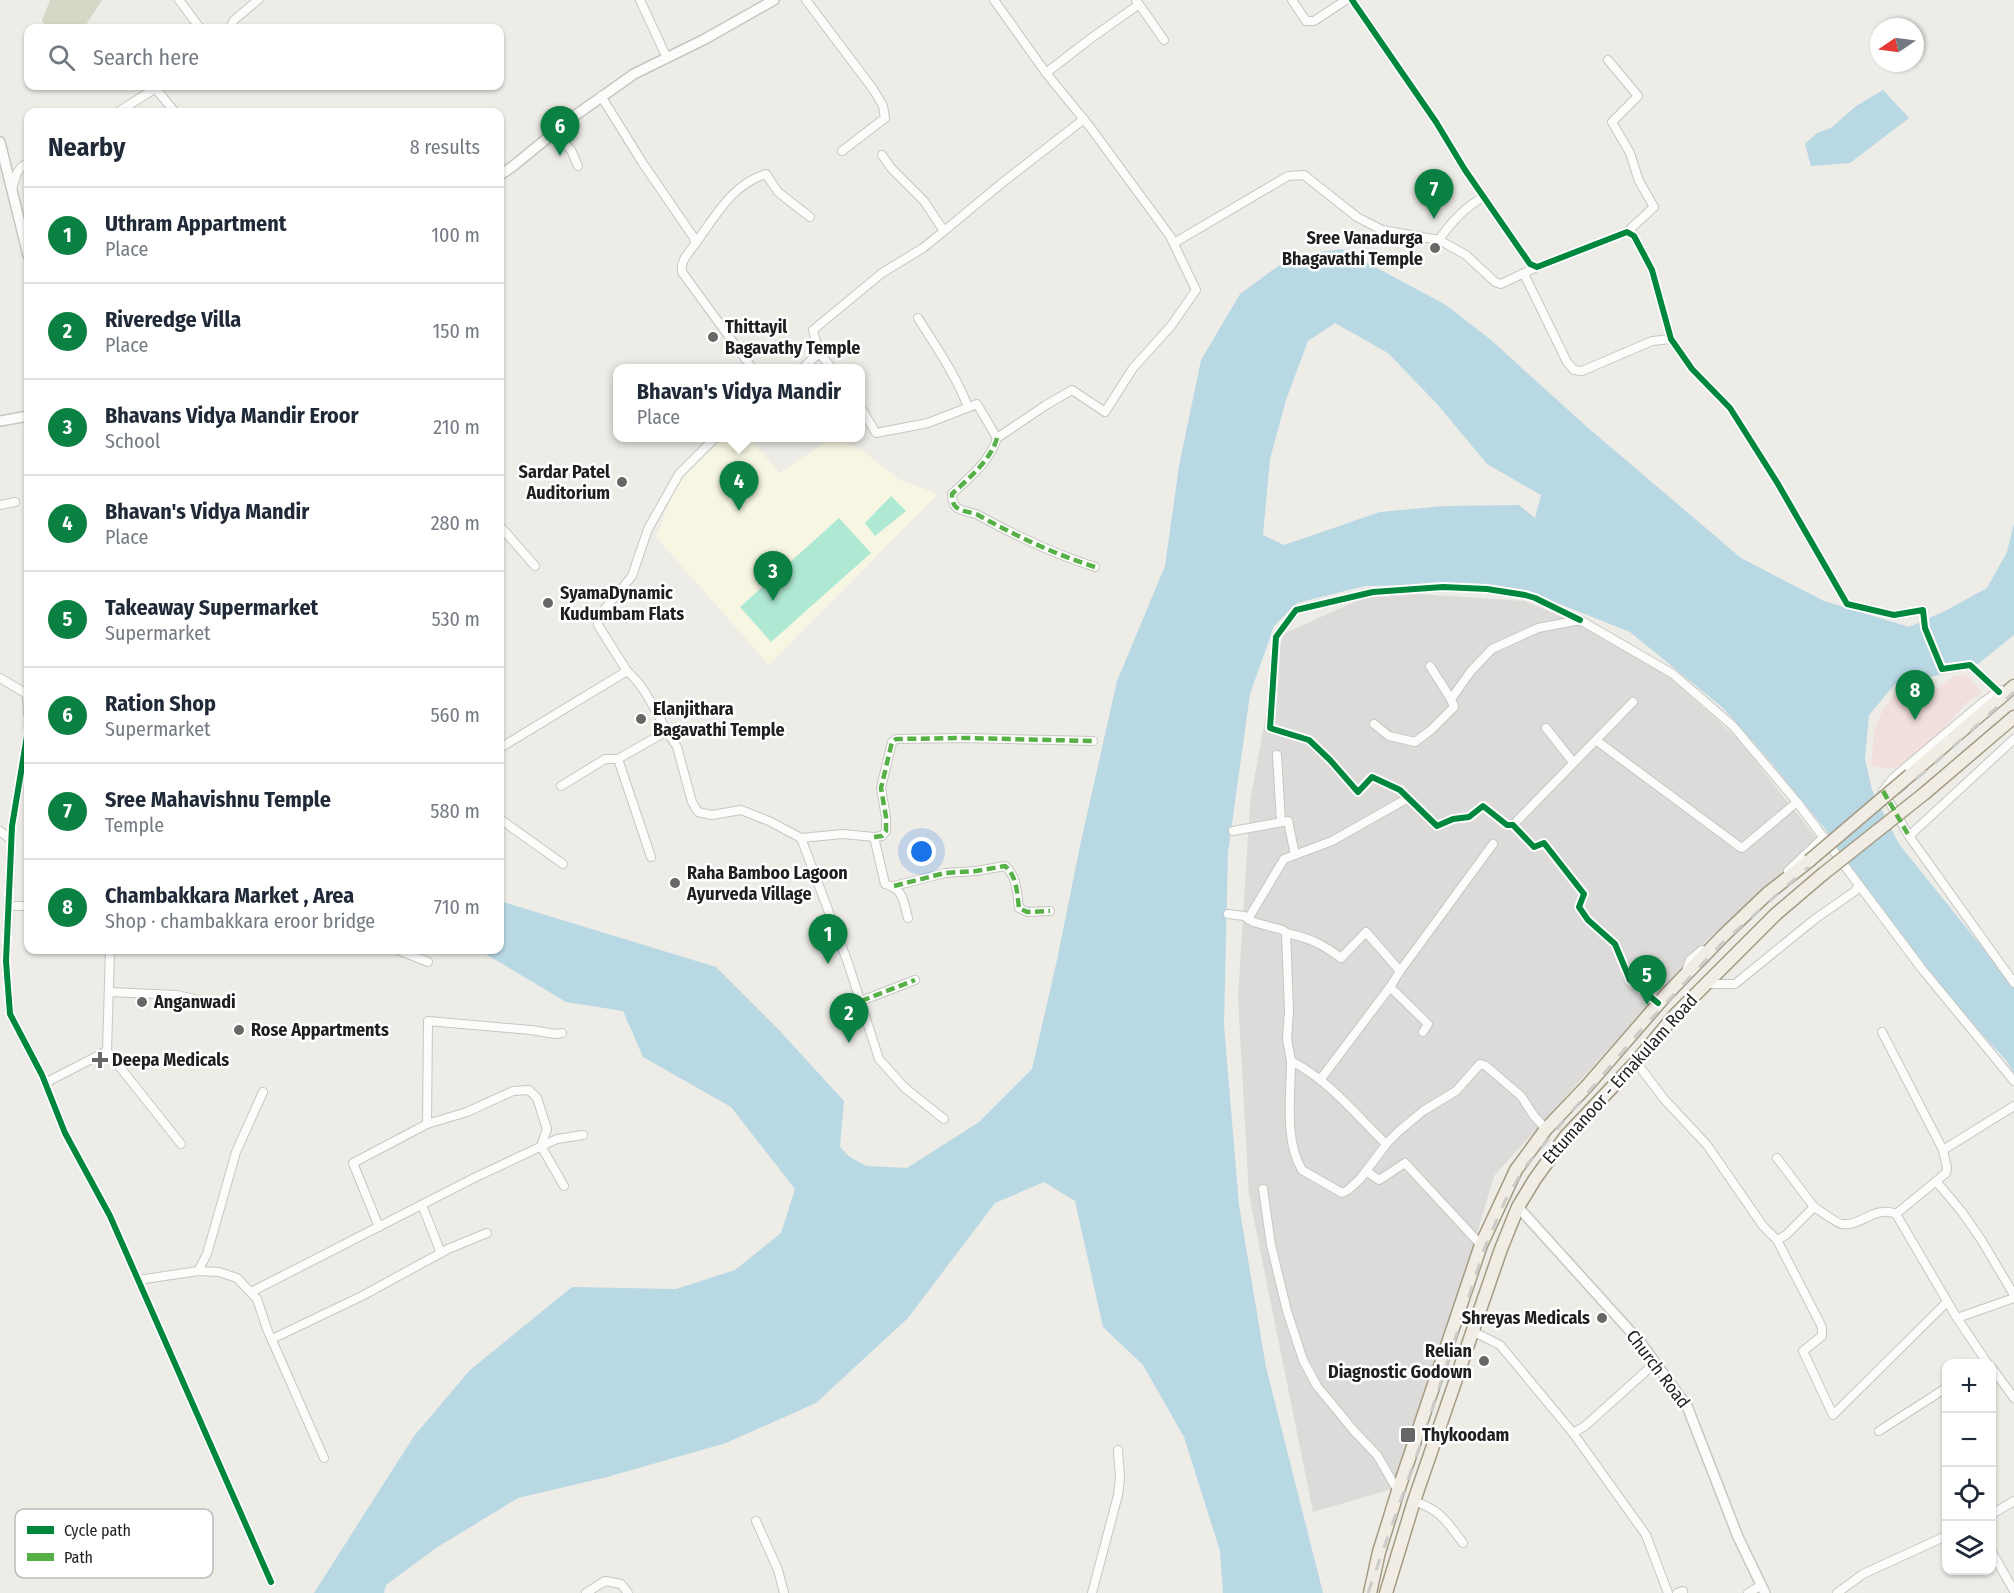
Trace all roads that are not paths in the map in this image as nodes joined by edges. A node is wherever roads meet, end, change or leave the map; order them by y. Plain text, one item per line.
1 (178, 0) edge
2 (258, 0) edge
3 (640, 0) edge
4 (774, 0) edge
5 (806, 0) edge
6 (994, 0) edge
7 (1292, 0) edge
8 (1346, 0) edge
9 (1352, 0) edge
10 (1137, 3) edge
11 (198, 24) edge
12 (232, 24) edge
13 (1164, 40) dead end
14 (667, 58) junction
15 (1608, 60) dead end
16 (1046, 73) junction
17 (152, 90) edge
18 (159, 90) edge
19 (602, 96) junction
20 (124, 108) edge
21 (172, 108) edge
22 (1084, 119) junction
23 (555, 134) junction
24 (0, 144) edge
25 (842, 151) dead end
26 (882, 155) dead end
27 (24, 165) edge
28 (578, 166) dead end
29 (504, 172) edge
30 (12, 192) junction
31 (1484, 197) junction
32 (810, 217) dead end
33 (944, 231) junction
34 (1627, 232) junction
35 (24, 239) edge
36 (1440, 240) junction
37 (1173, 243) junction
38 (695, 244) junction
39 (1537, 267) junction
40 (1524, 274) junction
41 (918, 318) dead end
42 (1671, 339) junction
43 (819, 353) junction
44 (748, 364) edge
45 (808, 364) edge
46 (828, 364) edge
47 (968, 407) junction
48 (865, 415) edge
49 (24, 417) edge
50 (0, 421) edge
51 (997, 438) junction
52 (711, 442) edge
53 (15, 502) dead end
54 (0, 505) edge
55 (504, 531) edge
56 (535, 566) dead end
57 (1095, 567) dead end
58 (1580, 620) junction
59 (1430, 666) dead end
60 (627, 671) junction
61 (0, 678) edge
62 (2014, 680) edge
63 (2014, 686) edge
64 (24, 692) edge
65 (1999, 692) junction
66 (1451, 699) junction
67 (1633, 702) dead end
68 (2014, 717) edge
69 (1374, 723) dead end
70 (1546, 728) dead end
71 (666, 731) junction
72 (2014, 739) edge
73 (1094, 741) dead end
74 (1597, 741) junction
75 (504, 746) edge
76 (24, 751) edge
77 (1277, 755) dead end
78 (618, 759) junction
79 (1573, 762) junction
80 (561, 786) dead end
81 (1408, 798) junction
82 (1797, 802) junction
83 (504, 822) edge
84 (1281, 822) junction
85 (1513, 825) junction
86 (0, 831) edge
87 (1233, 831) dead end
88 (1909, 836) junction
89 (801, 837) junction
90 (874, 837) junction
91 (1824, 837) junction
92 (11, 840) junction
93 (1493, 844) dead end
94 (1295, 855) junction
95 (651, 857) dead end
96 (563, 864) dead end
97 (1859, 885) junction
98 (894, 886) junction
99 (8, 906) junction
100 (24, 906) edge
101 (1050, 911) dead end
102 (1228, 914) dead end
103 (908, 918) dead end
104 (1248, 919) junction
105 (1286, 933) junction
106 (110, 954) edge
107 (408, 954) edge
108 (428, 962) dead end
109 (1401, 971) junction
110 (915, 980) dead end
111 (1681, 980) junction
112 (2011, 980) edge
113 (1705, 984) junction
114 (1390, 987) junction
115 (109, 992) junction
116 (861, 1001) junction
117 (1658, 1003) junction
118 (216, 1004) dead end
119 (1423, 1032) dead end
120 (1882, 1032) dead end
121 (562, 1033) dead end
122 (107, 1050) junction
123 (1291, 1061) junction
124 (1636, 1062) junction
125 (1598, 1073) junction
126 (1320, 1080) junction
127 (2014, 1081) edge
128 (45, 1083) junction
129 (1612, 1086) junction
130 (263, 1092) dead end
131 (2014, 1106) edge
132 (944, 1119) dead end
133 (427, 1124) junction
134 (1546, 1129) junction
135 (584, 1135) dead end
136 (180, 1144) dead end
137 (1386, 1144) junction
138 (541, 1146) junction
139 (1943, 1150) junction
140 (1777, 1158) dead end
141 (1366, 1171) junction
142 (1936, 1181) junction
143 (564, 1186) dead end
144 (1263, 1189) dead end
145 (422, 1205) junction
146 (1518, 1207) junction
147 (1814, 1207) junction
148 (1896, 1214) junction
149 (379, 1227) junction
150 (487, 1233) dead end
151 (1777, 1240) junction
152 (1481, 1245) junction
153 (441, 1252) junction
154 (198, 1271) junction
155 (138, 1280) junction
156 (251, 1292) junction
157 (2014, 1297) edge
158 (1947, 1302) junction
159 (1957, 1318) junction
160 (1472, 1331) junction
161 (272, 1339) junction
162 (1985, 1359) edge
163 (1655, 1363) junction
164 (1996, 1374) edge
165 (1942, 1392) edge
166 (2014, 1398) edge
167 (1879, 1431) dead end
168 (1573, 1433) junction
169 (1118, 1450) dead end
170 (324, 1458) dead end
171 (1398, 1491) junction
172 (2014, 1500) edge
173 (1414, 1501) junction
174 (1996, 1511) edge
175 (756, 1521) dead end
176 (1942, 1538) edge
177 (1463, 1543) dead end
178 (1996, 1559) edge
179 (271, 1582) dead end
180 (1764, 1589) edge
181 (2014, 1591) edge
182 (586, 1593) edge
183 (628, 1593) edge
184 (784, 1593) edge
185 (1092, 1593) edge
186 (1370, 1593) edge
187 (1386, 1593) edge
188 (1668, 1593) edge
189 (1748, 1593) edge
190 (1837, 1593) edge

1 - 11 street
2 - 12 street
3 - 14 street
4 - 14 street
5 - 25 street
6 - 16 street
7 - 8 street
9 - 31 street
10 - 13 street
10 - 16 street
14 - 19 street
15 - 34 street
16 - 22 street
17 - 20 street
18 - 21 street
19 - 23 street
19 - 38 street
22 - 33 street
22 - 37 street
23 - 28 street
23 - 29 street
24 - 30 street
26 - 33 street
27 - 30 street
30 - 35 street
31 - 36 street
31 - 39 street
32 - 38 street
33 - 43 street
34 - 39 street
34 - 42 street
36 - 37 street
36 - 40 street
37 - 51 street
38 - 44 street
39 - 40 street
40 - 42 street
41 - 47 street
42 - 65 street
43 - 45 street
43 - 46 street
47 - 48 street
47 - 51 street
49 - 50 street
51 - 57 street
52 - 60 street
53 - 54 street
55 - 56 street
58 - 66 street
58 - 81 street
58 - 82 street
59 - 66 street
60 - 71 street
60 - 75 street
61 - 64 street
62 - 65 street
63 - 111 main road, bridge
65 - 88 street
66 - 69 street
67 - 74 street
68 - 113 main road, Ettumanoor - Ernakulam Road, bridge
70 - 79 street
71 - 78 street
71 - 89 street
72 - 88 street
73 - 90 street
74 - 79 street
74 - 82 street
76 - 92 street
77 - 84 street
78 - 80 street
78 - 95 street
79 - 85 street
81 - 85 street
81 - 94 street
82 - 91 street
83 - 96 street
84 - 87 street
84 - 94 street
85 - 117 street
86 - 92 street
88 - 112 street
89 - 90 street
89 - 116 street
90 - 98 street
91 - 97 street
91 - 111 street
92 - 99 street
93 - 109 street
94 - 104 street
97 - 113 street
97 - 127 street
98 - 101 street
98 - 103 street
99 - 100 street
99 - 128 street
102 - 104 street
104 - 105 street
105 - 109 street
105 - 123 street
106 - 115 street
107 - 108 street
109 - 114 street
110 - 116 street
111 - 117 main road
113 - 124 main road, Ettumanoor - Ernakulam Road
114 - 119 street
114 - 126 street
115 - 118 street
115 - 122 street
116 - 132 street
117 - 125 main road
120 - 139 street
121 - 133 street
122 - 128 street
122 - 136 street
123 - 126 street
123 - 141 street
124 - 129 main road, Ettumanoor - Ernakulam Road
124 - 151 street
125 - 129 main road
125 - 134 main road
126 - 137 street
128 - 155 street
129 - 146 main road, Ettumanoor - Ernakulam Road
130 - 154 street
131 - 139 street
133 - 138 street
133 - 149 street
134 - 137 street
134 - 152 main road
135 - 138 street
137 - 141 street
138 - 143 street
138 - 145 street
139 - 142 street
140 - 147 street
141 - 152 street
142 - 148 street
142 - 157 street
144 - 171 street
145 - 149 street
145 - 153 street
146 - 160 main road, Ettumanoor - Ernakulam Road
146 - 163 street, Church Road
147 - 148 street
147 - 151 street
148 - 158 street
149 - 156 street
150 - 153 street
151 - 158 street
152 - 171 main road
153 - 161 street
154 - 155 street
154 - 156 street
155 - 179 street
156 - 161 street
157 - 159 street
158 - 159 street
159 - 162 street
160 - 168 street
160 - 173 main road, Ettumanoor - Ernakulam Road
161 - 170 street
163 - 168 street
163 - 180 street, Church Road
164 - 166 street
165 - 167 street
168 - 188 street
169 - 185 street
171 - 186 main road
172 - 174 street
173 - 177 street
173 - 187 main road, Ettumanoor - Ernakulam Road
175 - 184 street
176 - 190 street
178 - 181 street
180 - 189 street
182 - 183 street

